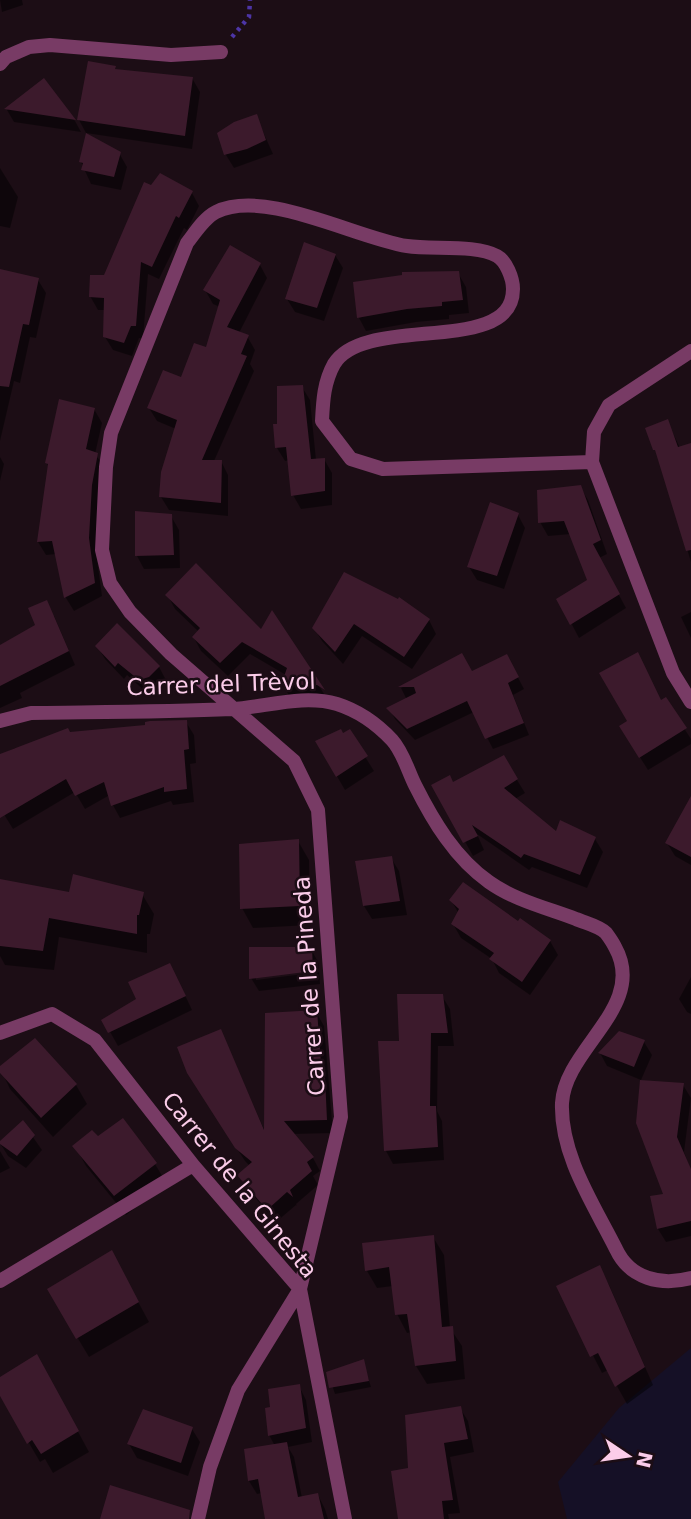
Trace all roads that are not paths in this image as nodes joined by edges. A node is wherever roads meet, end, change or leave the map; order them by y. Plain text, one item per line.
1 (220, 51) road end
2 (0, 64) edge
3 (691, 351) edge
4 (592, 462) junction
5 (691, 702) edge
6 (233, 709) junction
7 (0, 721) edge
8 (0, 1033) edge
9 (193, 1165) junction
10 (691, 1278) edge
11 (0, 1280) edge
12 (300, 1289) junction
13 (198, 1519) edge
14 (345, 1519) edge

1 - 2 street
3 - 4 street
4 - 5 street
4 - 6 street, Carrer de la Pineda
6 - 7 street, Carrer del Trèvol
6 - 10 street, Carrer del Trèvol
6 - 12 street, Carrer de la Pineda
8 - 9 street, Carrer de la Ginesta
9 - 11 street
9 - 12 street, Carrer de la Ginesta
12 - 13 street
12 - 14 street, Carrer de la Ginesta

